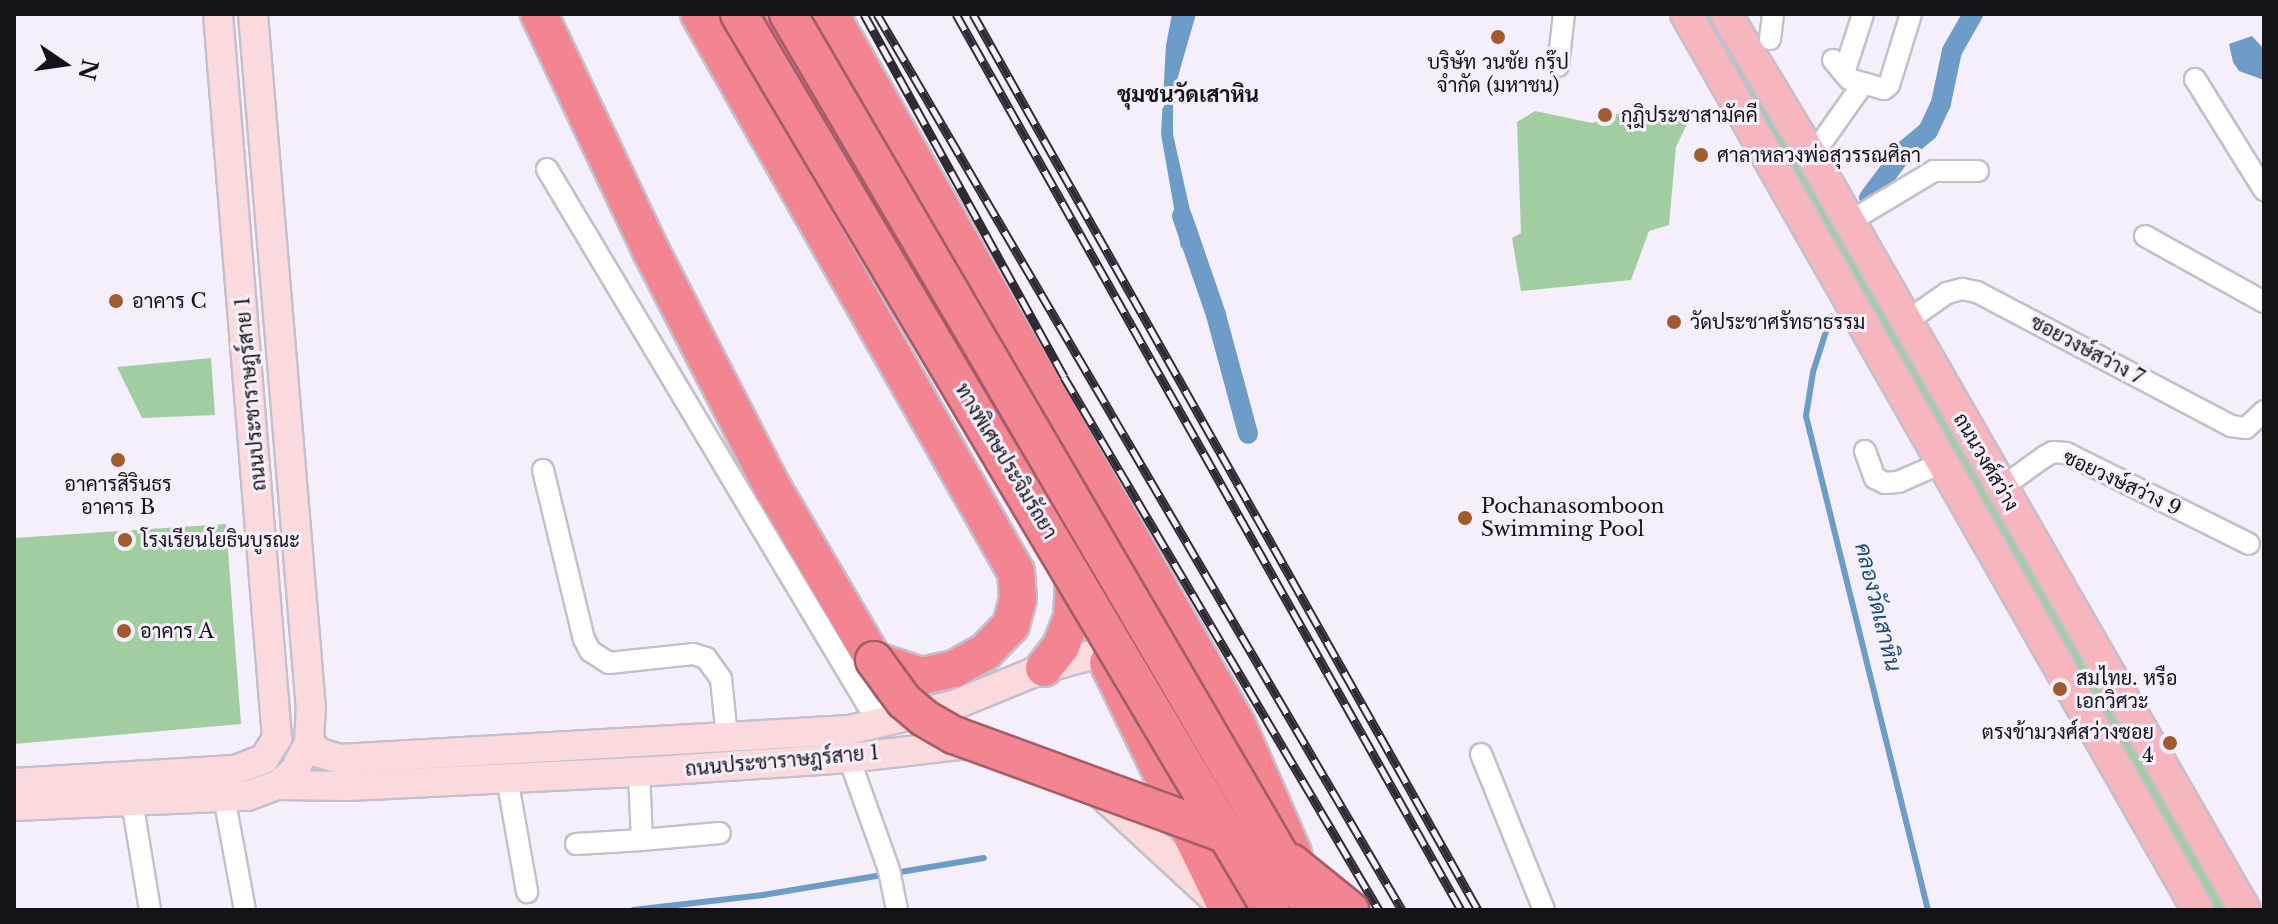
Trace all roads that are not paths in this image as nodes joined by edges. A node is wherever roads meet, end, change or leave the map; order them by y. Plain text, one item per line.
1 (218, 14) edge
2 (253, 14) edge
3 (539, 14) edge
4 (699, 14) edge
5 (739, 14) edge
6 (763, 14) edge
7 (788, 14) edge
8 (830, 14) edge
9 (1564, 14) edge
10 (1686, 14) edge
11 (1726, 14) edge
12 (1773, 14) edge
13 (1863, 14) edge
14 (1911, 14) edge
15 (1770, 39) dead end
16 (1558, 66) dead end
17 (258, 76) junction
18 (2195, 79) dead end
19 (224, 81) junction
20 (1862, 85) junction
21 (264, 139) junction
22 (229, 145) junction
23 (1812, 156) junction
24 (547, 169) dead end
25 (1978, 171) dead end
26 (2264, 190) edge
27 (1849, 222) junction
28 (2145, 236) dead end
29 (2264, 302) edge
30 (1907, 321) junction
31 (2264, 411) edge
32 (1865, 451) dead end
33 (1942, 463) junction
34 (543, 470) dead end
35 (2001, 488) junction
36 (2249, 544) dead end
37 (1074, 575) junction
38 (1103, 652) junction
39 (874, 660) junction
40 (1044, 668) junction
41 (885, 724) junction
42 (727, 737) junction
43 (309, 743) junction
44 (439, 752) junction
45 (1481, 754) dead end
46 (849, 758) junction
47 (639, 772) junction
48 (507, 778) junction
49 (443, 781) junction
50 (14, 783) edge
51 (278, 785) junction
52 (224, 797) junction
53 (132, 801) junction
54 (14, 806) edge
55 (720, 833) dead end
56 (642, 840) junction
57 (576, 844) dead end
58 (527, 892) dead end
59 (150, 910) edge
60 (245, 910) edge
61 (897, 910) edge
62 (1227, 910) edge
63 (1271, 910) edge
64 (1290, 910) edge
65 (1315, 910) edge
66 (1350, 910) edge
67 (1544, 910) edge
68 (2198, 910) edge
69 (2245, 910) edge

1 - 19 main road, ถนนประชาราษฎร์สาย 1
2 - 17 main road, ถนนประชาราษฎร์สาย 1
3 - 39 highway
4 - 39 highway
5 - 63 highway, ทางพิเศษประจิมรัถยา, bridge
6 - 37 highway
7 - 65 highway, ทางพิเศษประจิมรัถยา, bridge
8 - 65 highway
9 - 16 street
10 - 33 main road, ถนนวงศ์สว่าง
11 - 23 main road, ถนนวงศ์สว่าง
12 - 15 street
13 - 20 street
14 - 20 street
17 - 19 main road
17 - 21 main road, ถนนประชาราษฎร์สาย 1
18 - 26 street
19 - 22 main road, ถนนประชาราษฎร์สาย 1
20 - 23 street
21 - 22 main road
21 - 43 main road, ถนนประชาราษฎร์สาย 1
22 - 50 main road, ถนนประชาราษฎร์สาย 1
23 - 27 main road, ถนนวงศ์สว่าง
24 - 41 street
25 - 27 street
27 - 30 main road, ถนนวงศ์สว่าง
28 - 29 street
30 - 31 street, ซอยวงษ์สว่าง 7
30 - 35 main road, ถนนวงศ์สว่าง
32 - 33 street
33 - 68 main road, ถนนวงศ์สว่าง
34 - 42 street
35 - 36 street, ซอยวงษ์สว่าง 9
35 - 69 main road, ถนนวงศ์สว่าง
37 - 38 highway
37 - 40 highway
38 - 40 main road, ถนนประชาราษฎร์สาย 1
38 - 62 highway
38 - 64 main road
39 - 66 highway, bridge
40 - 41 main road, ถนนประชาราษฎร์สาย 1
41 - 42 main road, ถนนประชาราษฎร์สาย 1
42 - 44 main road, ถนนประชาราษฎร์สาย 1
43 - 44 main road, ถนนประชาราษฎร์สาย 1
43 - 51 main road
44 - 49 main road
45 - 67 street
46 - 47 main road, ถนนประชาราษฎร์สาย 1
46 - 61 street
46 - 62 main road, ถนนประชาราษฎร์สาย 1
47 - 48 main road, ถนนประชาราษฎร์สาย 1
47 - 56 street
48 - 49 main road, ถนนประชาราษฎร์สาย 1
48 - 58 street
49 - 51 main road, ถนนประชาราษฎร์สาย 1
51 - 52 main road, ถนนประชาราษฎร์สาย 1
52 - 53 main road, ถนนประชาราษฎร์สาย 1
52 - 60 street
53 - 54 main road, ถนนประชาราษฎร์สาย 1
53 - 59 street
55 - 56 street
56 - 57 street

